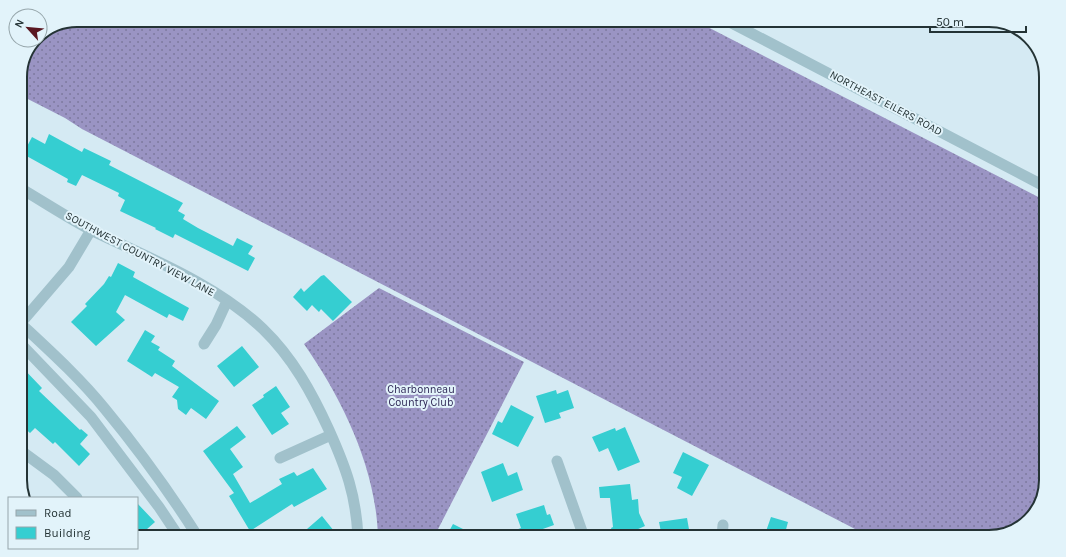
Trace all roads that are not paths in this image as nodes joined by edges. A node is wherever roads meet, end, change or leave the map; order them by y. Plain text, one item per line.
1 (739, 27) edge
2 (1039, 183) edge
3 (27, 192) edge
4 (91, 230) junction
5 (228, 301) junction
6 (27, 315) edge
7 (27, 329) edge
8 (204, 344) dead end
9 (27, 350) edge
10 (331, 434) junction
11 (27, 455) edge
12 (280, 458) dead end
13 (557, 461) dead end
14 (76, 497) edge
15 (723, 525) dead end
16 (174, 530) edge
17 (193, 530) edge
18 (357, 530) edge
19 (582, 530) edge
20 (723, 530) edge

1 - 2 street, NORTHEAST EILERS ROAD
3 - 4 street, SOUTHWEST COUNTRY VIEW LANE
4 - 5 street, SOUTHWEST COUNTRY VIEW LANE
4 - 6 street
5 - 8 street
5 - 10 street, SOUTHWEST COUNTRY VIEW LANE
7 - 17 street
9 - 16 street
10 - 12 street
10 - 18 street, SOUTHWEST COUNTRY VIEW LANE
11 - 14 street
13 - 19 street
15 - 20 street

